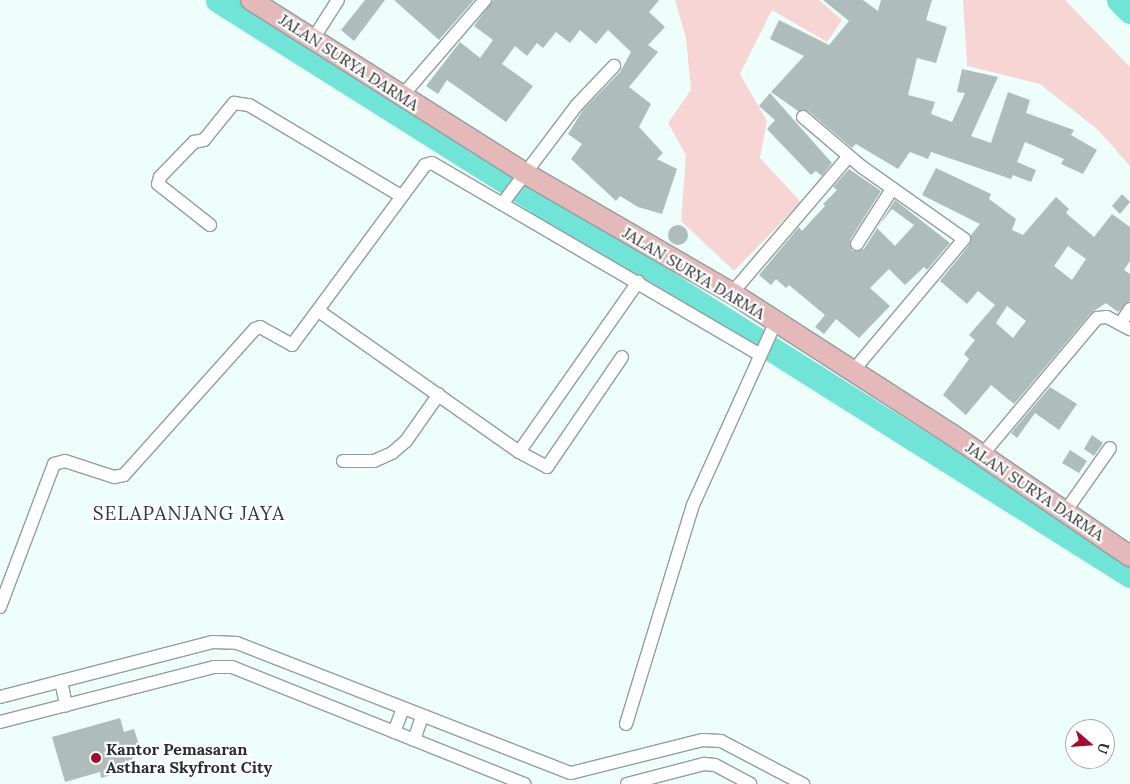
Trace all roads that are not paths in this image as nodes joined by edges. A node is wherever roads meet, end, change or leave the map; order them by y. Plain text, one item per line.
1 (252, 0) edge
2 (338, 0) edge
3 (486, 0) edge
4 (313, 39) junction
5 (614, 66) dead end
6 (402, 96) junction
7 (803, 117) dead end
8 (849, 156) junction
9 (520, 176) junction
10 (892, 189) junction
11 (401, 196) junction
12 (504, 200) junction
13 (210, 225) dead end
14 (858, 244) dead end
15 (638, 282) junction
16 (732, 292) junction
17 (1130, 309) edge
18 (320, 312) junction
19 (772, 326) junction
20 (1125, 327) edge
21 (759, 353) junction
22 (622, 357) dead end
23 (853, 371) junction
24 (439, 394) junction
25 (1110, 448) dead end
26 (519, 452) junction
27 (982, 456) junction
28 (343, 461) dead end
29 (1065, 512) junction
30 (1130, 556) edge
31 (0, 607) edge
32 (61, 681) junction
33 (0, 697) edge
34 (66, 705) junction
35 (403, 709) junction
36 (422, 717) junction
37 (0, 722) edge
38 (626, 724) dead end
39 (394, 732) junction
40 (414, 740) junction
41 (524, 784) edge
42 (627, 784) edge
43 (750, 784) edge
44 (802, 784) edge

1 - 4 main road, JALAN SURYA DARMA
2 - 4 street
3 - 6 street
4 - 6 main road, JALAN SURYA DARMA
5 - 9 street
6 - 9 main road, JALAN SURYA DARMA
7 - 8 street
8 - 10 street
8 - 16 street
9 - 12 street
9 - 16 main road, JALAN SURYA DARMA
10 - 14 street
10 - 23 street
11 - 12 street
11 - 13 street
11 - 18 street
12 - 15 street
15 - 21 street
15 - 26 street
16 - 19 main road, JALAN SURYA DARMA
17 - 20 street
18 - 24 street
18 - 31 street
19 - 21 street
19 - 23 main road, JALAN SURYA DARMA
20 - 27 street
21 - 38 street
22 - 26 street
23 - 27 main road, JALAN SURYA DARMA
24 - 26 street
24 - 28 street
25 - 29 street
27 - 29 main road, JALAN SURYA DARMA
29 - 30 main road, JALAN SURYA DARMA
32 - 33 street
32 - 34 street
32 - 35 street
34 - 37 street
34 - 39 street
35 - 36 street
35 - 39 street
36 - 40 street
36 - 44 street
39 - 40 street
40 - 41 street
42 - 43 street

